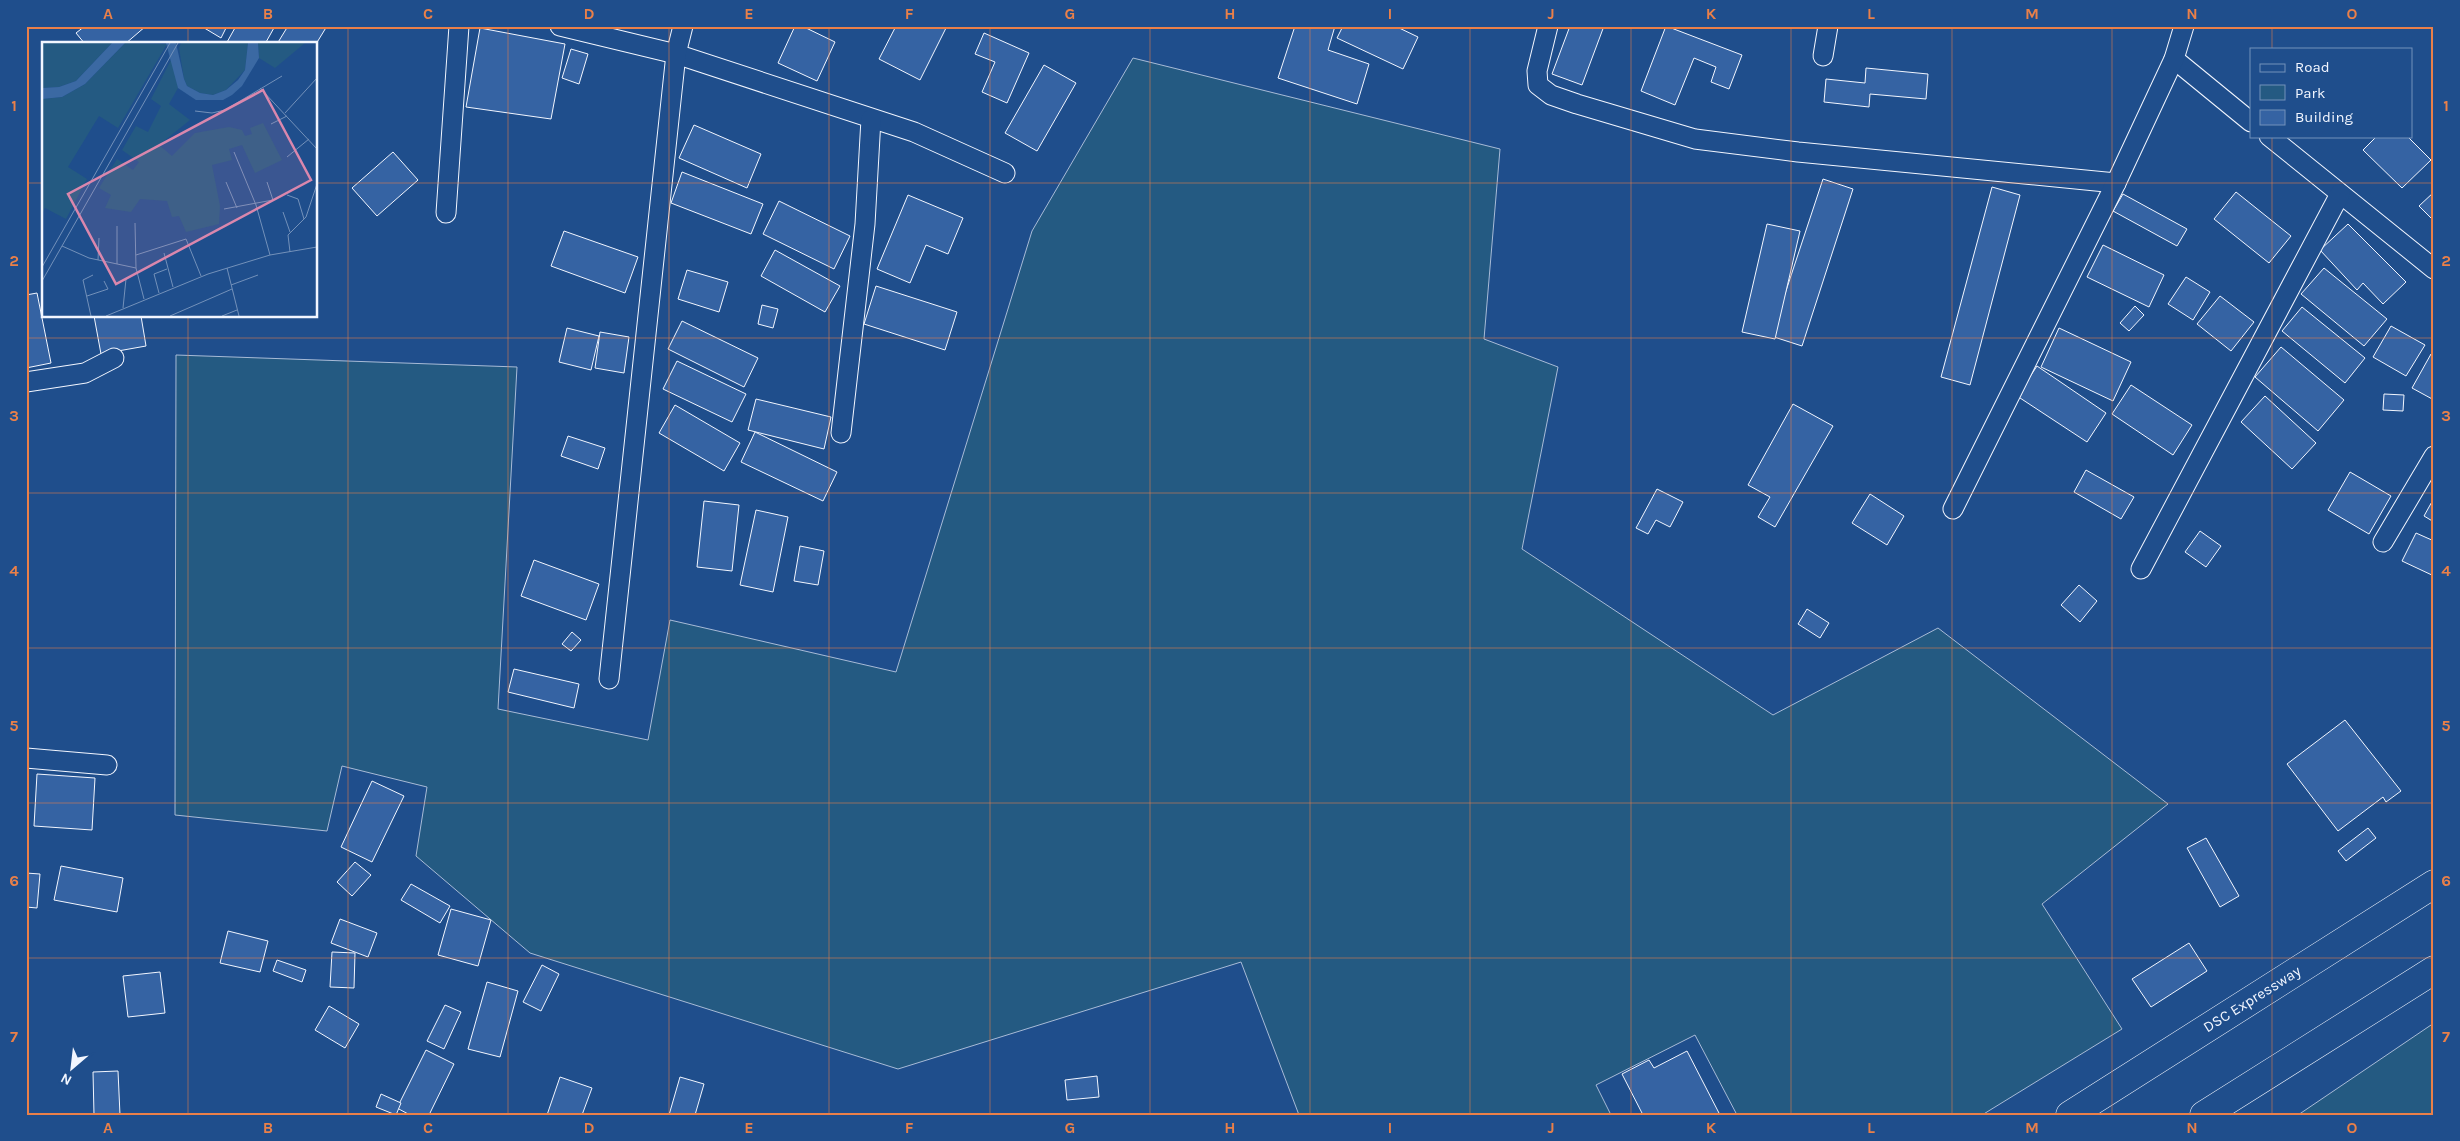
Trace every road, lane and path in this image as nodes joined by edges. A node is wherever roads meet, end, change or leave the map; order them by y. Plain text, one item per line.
1 (459, 26) edge
2 (560, 26) edge
3 (683, 26) edge
4 (1548, 26) edge
5 (1828, 26) edge
6 (2184, 26) edge
7 (676, 54) junction
8 (1823, 56) dead end
9 (2174, 59) junction
10 (872, 119) junction
11 (2250, 121) edge
12 (2271, 138) edge
13 (1005, 173) dead end
14 (2116, 183) junction
15 (2340, 194) junction
16 (446, 213) dead end
17 (2434, 269) edge
18 (114, 358) dead end
19 (26, 382) edge
20 (841, 434) dead end
21 (2434, 456) edge
22 (1953, 509) dead end
23 (2383, 542) dead end
24 (2141, 570) dead end
25 (609, 679) dead end
26 (26, 758) edge
27 (107, 765) dead end
28 (2434, 884) edge
29 (2434, 970) edge
30 (2070, 1115) edge
31 (2204, 1115) edge

1 - 16 street
2 - 7 street
3 - 7 street
4 - 14 street
5 - 8 street
6 - 9 street
7 - 10 street
7 - 25 street
9 - 11 street
9 - 14 street
10 - 13 street
10 - 20 street
12 - 15 street
14 - 22 street
15 - 17 street
15 - 24 street
18 - 19 street
21 - 23 street
26 - 27 street
28 - 30 main road, DSC Expressway
29 - 31 main road

